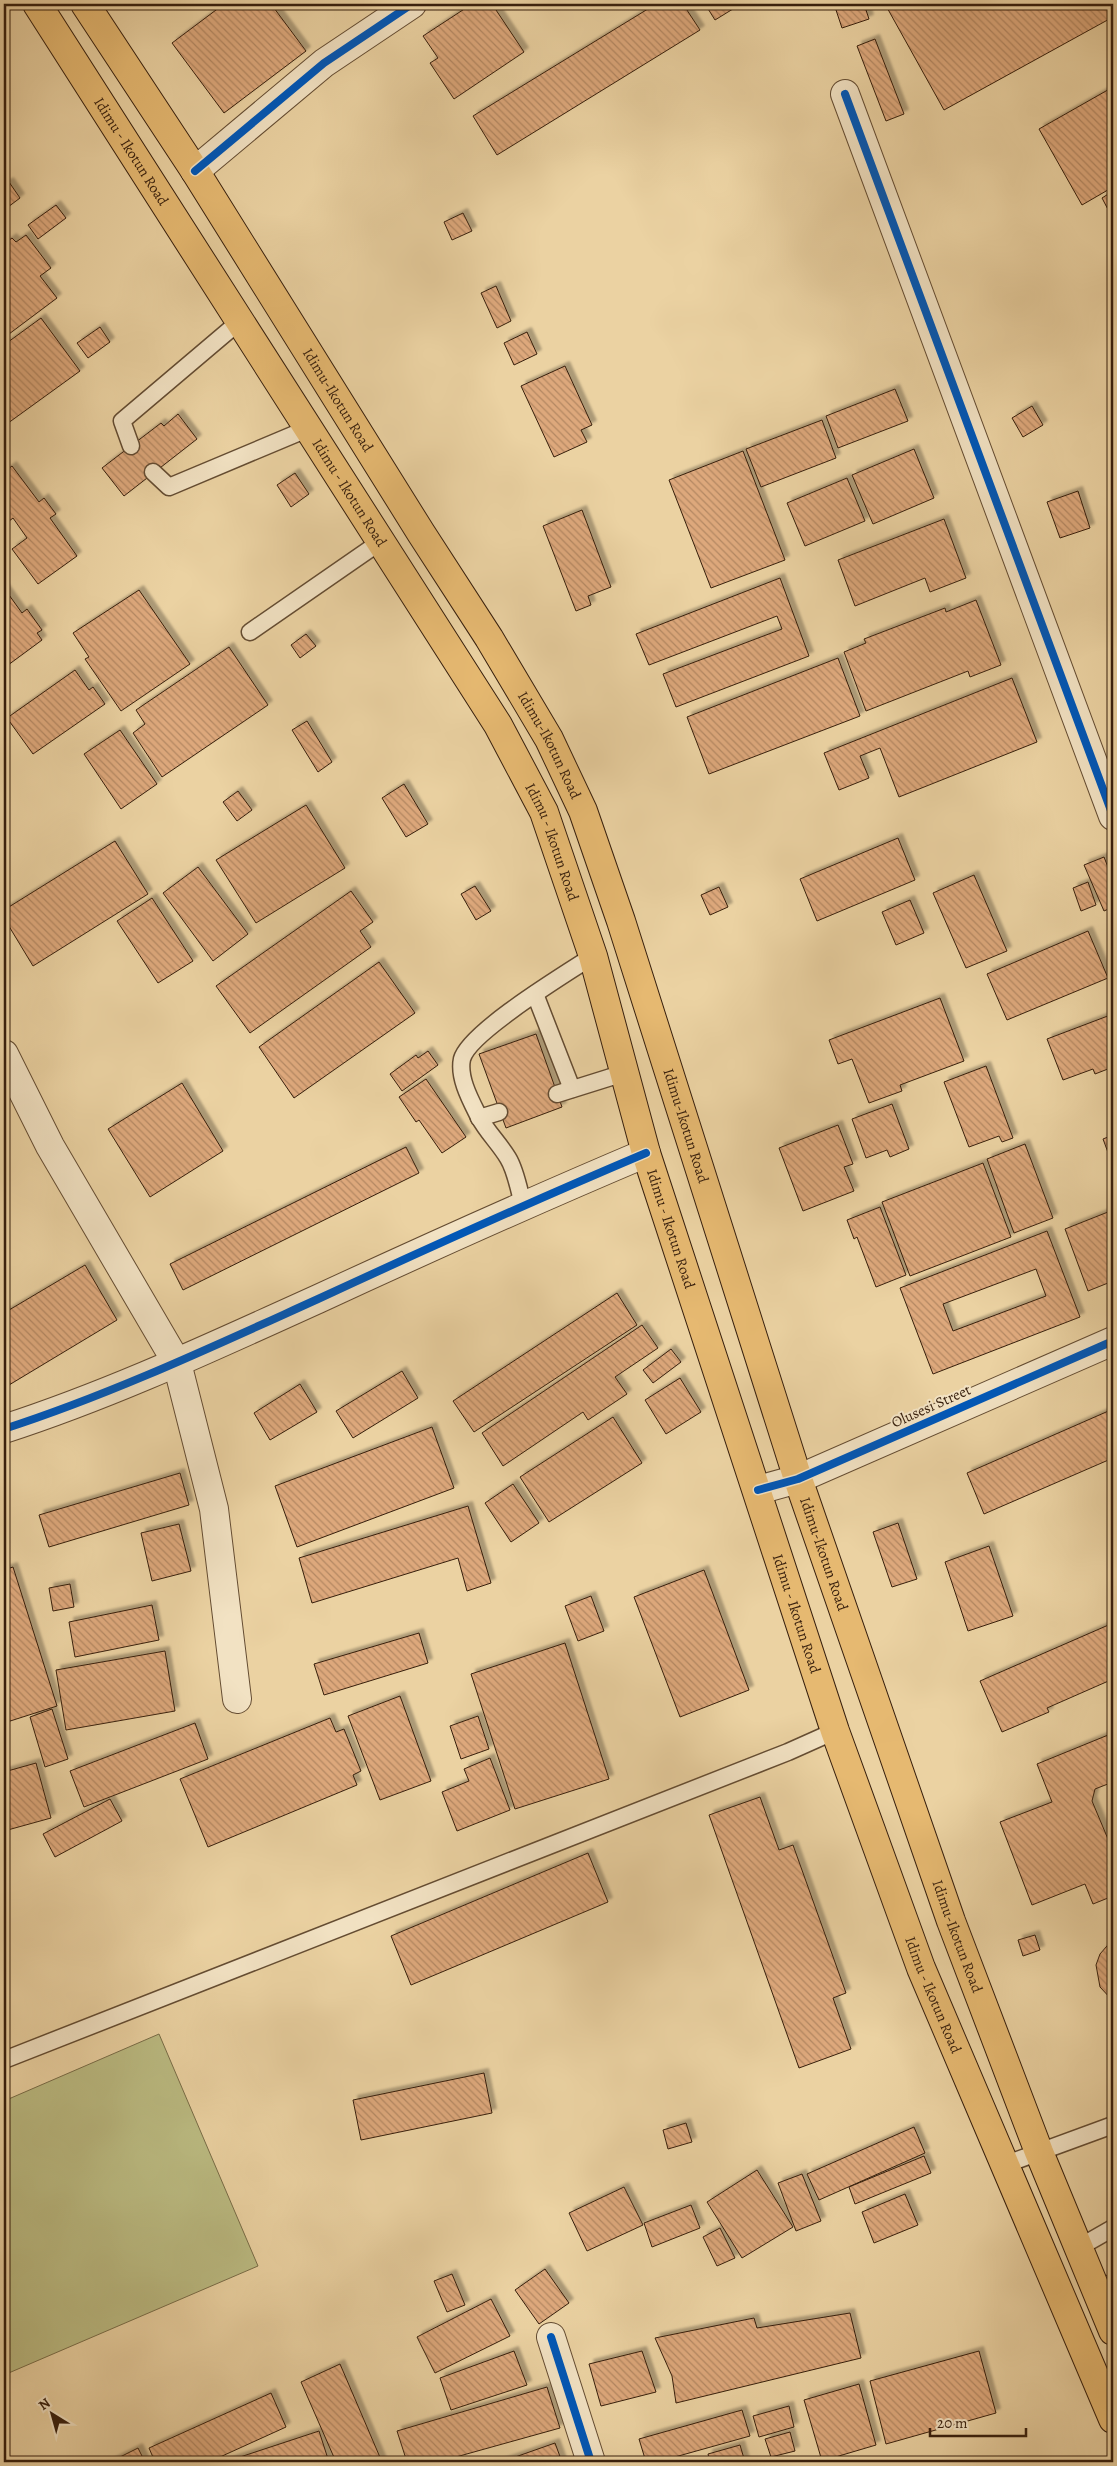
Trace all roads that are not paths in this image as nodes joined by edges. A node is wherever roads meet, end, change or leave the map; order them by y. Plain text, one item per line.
1 (37, 4) edge
2 (85, 4) edge
3 (412, 4) edge
4 (845, 94) dead end
5 (195, 171) junction
6 (240, 321) junction
7 (307, 429) junction
8 (131, 446) dead end
9 (153, 472) dead end
10 (380, 542) junction
11 (250, 632) dead end
12 (1113, 816) edge
13 (593, 956) junction
14 (535, 994) junction
15 (4, 1054) edge
16 (624, 1072) junction
17 (499, 1112) dead end
18 (480, 1118) junction
19 (646, 1153) junction
20 (523, 1205) junction
21 (1113, 1341) edge
22 (178, 1363) junction
23 (4, 1429) edge
24 (798, 1479) junction
25 (758, 1490) junction
26 (237, 1699) dead end
27 (836, 1731) junction
28 (4, 2060) edge
29 (1113, 2125) edge
30 (1039, 2152) junction
31 (1004, 2165) junction
32 (1113, 2228) edge
33 (1078, 2248) junction
34 (1113, 2331) edge
35 (551, 2337) dead end
36 (1113, 2419) edge
37 (591, 2462) edge

1 - 6 main road, Idimu - Ikotun Road
2 - 5 main road, Idimu-Ikotun Road
3 - 5 street
4 - 12 street
5 - 24 main road, Idimu-Ikotun Road
6 - 7 main road, Idimu - Ikotun Road
6 - 8 lane
7 - 9 lane
7 - 10 main road, Idimu - Ikotun Road
10 - 11 lane
10 - 13 main road, Idimu - Ikotun Road
13 - 14 lane
13 - 16 main road, Idimu - Ikotun Road
14 - 16 lane
14 - 18 lane
15 - 22 street
16 - 19 main road, Idimu - Ikotun Road
17 - 18 lane
18 - 20 lane
19 - 20 street
19 - 25 main road, Idimu - Ikotun Road
20 - 22 street
21 - 24 street, Olusesi Street
22 - 23 street
22 - 26 street
24 - 25 street, Olusesi Street
24 - 30 main road, Idimu-Ikotun Road
25 - 27 main road, Idimu - Ikotun Road
27 - 28 lane
27 - 31 main road, Idimu - Ikotun Road
29 - 30 lane
30 - 31 lane
30 - 33 main road, Idimu-Ikotun Road
31 - 36 main road, Idimu - Ikotun Road
32 - 33 lane
33 - 34 main road, Idimu-Ikotun Road
35 - 37 street

